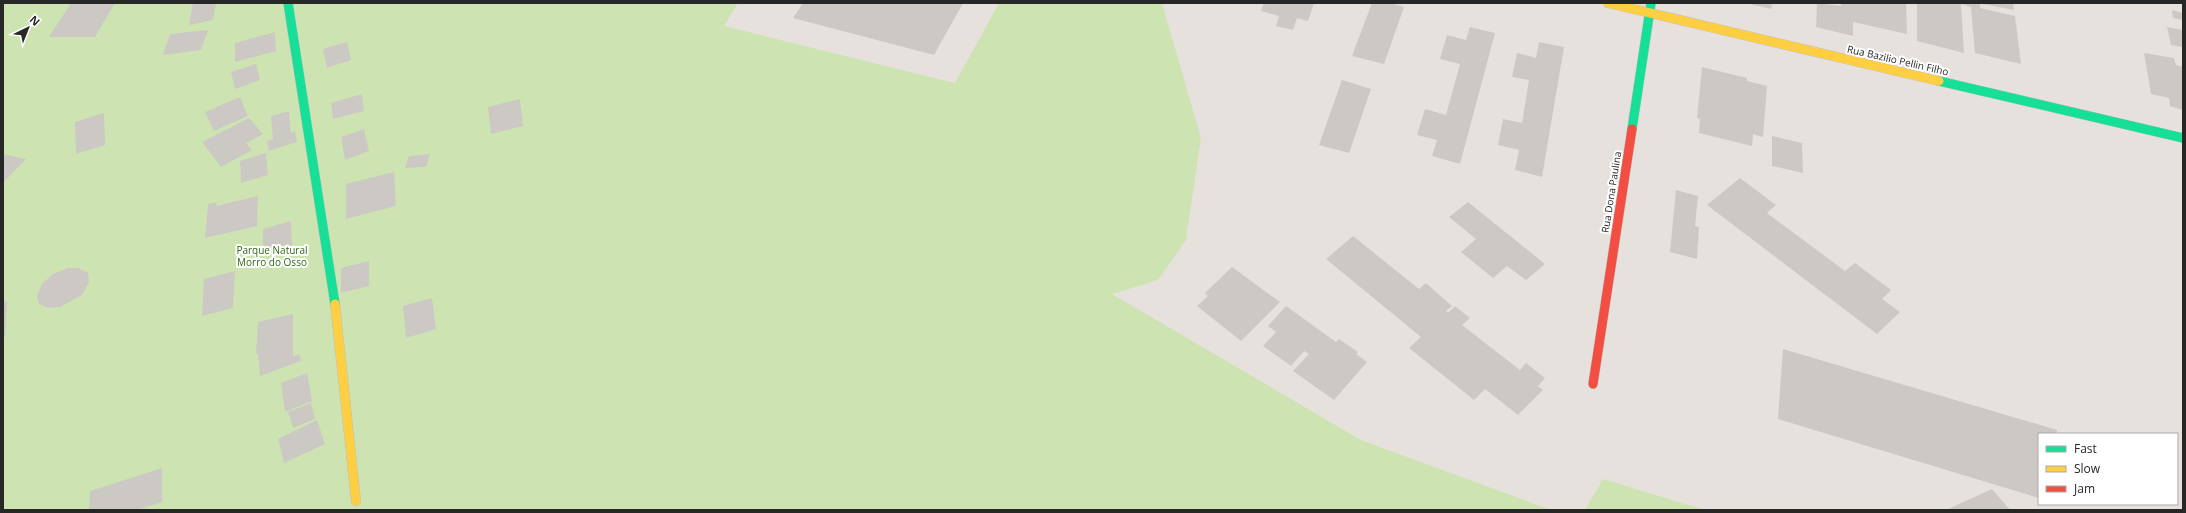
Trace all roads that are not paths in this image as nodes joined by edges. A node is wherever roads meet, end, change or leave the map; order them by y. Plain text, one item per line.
1 (288, 3) edge
2 (1608, 3) edge
3 (1651, 3) edge
4 (1650, 13) junction
5 (2183, 138) edge
6 (1593, 384) dead end
7 (356, 501) dead end

1 - 7 street
2 - 4 street, Rua Bazilio Pellin Filho
3 - 4 street, Rua Dona Paulina
4 - 5 street, Rua Bazilio Pellin Filho
4 - 6 street, Rua Dona Paulina

